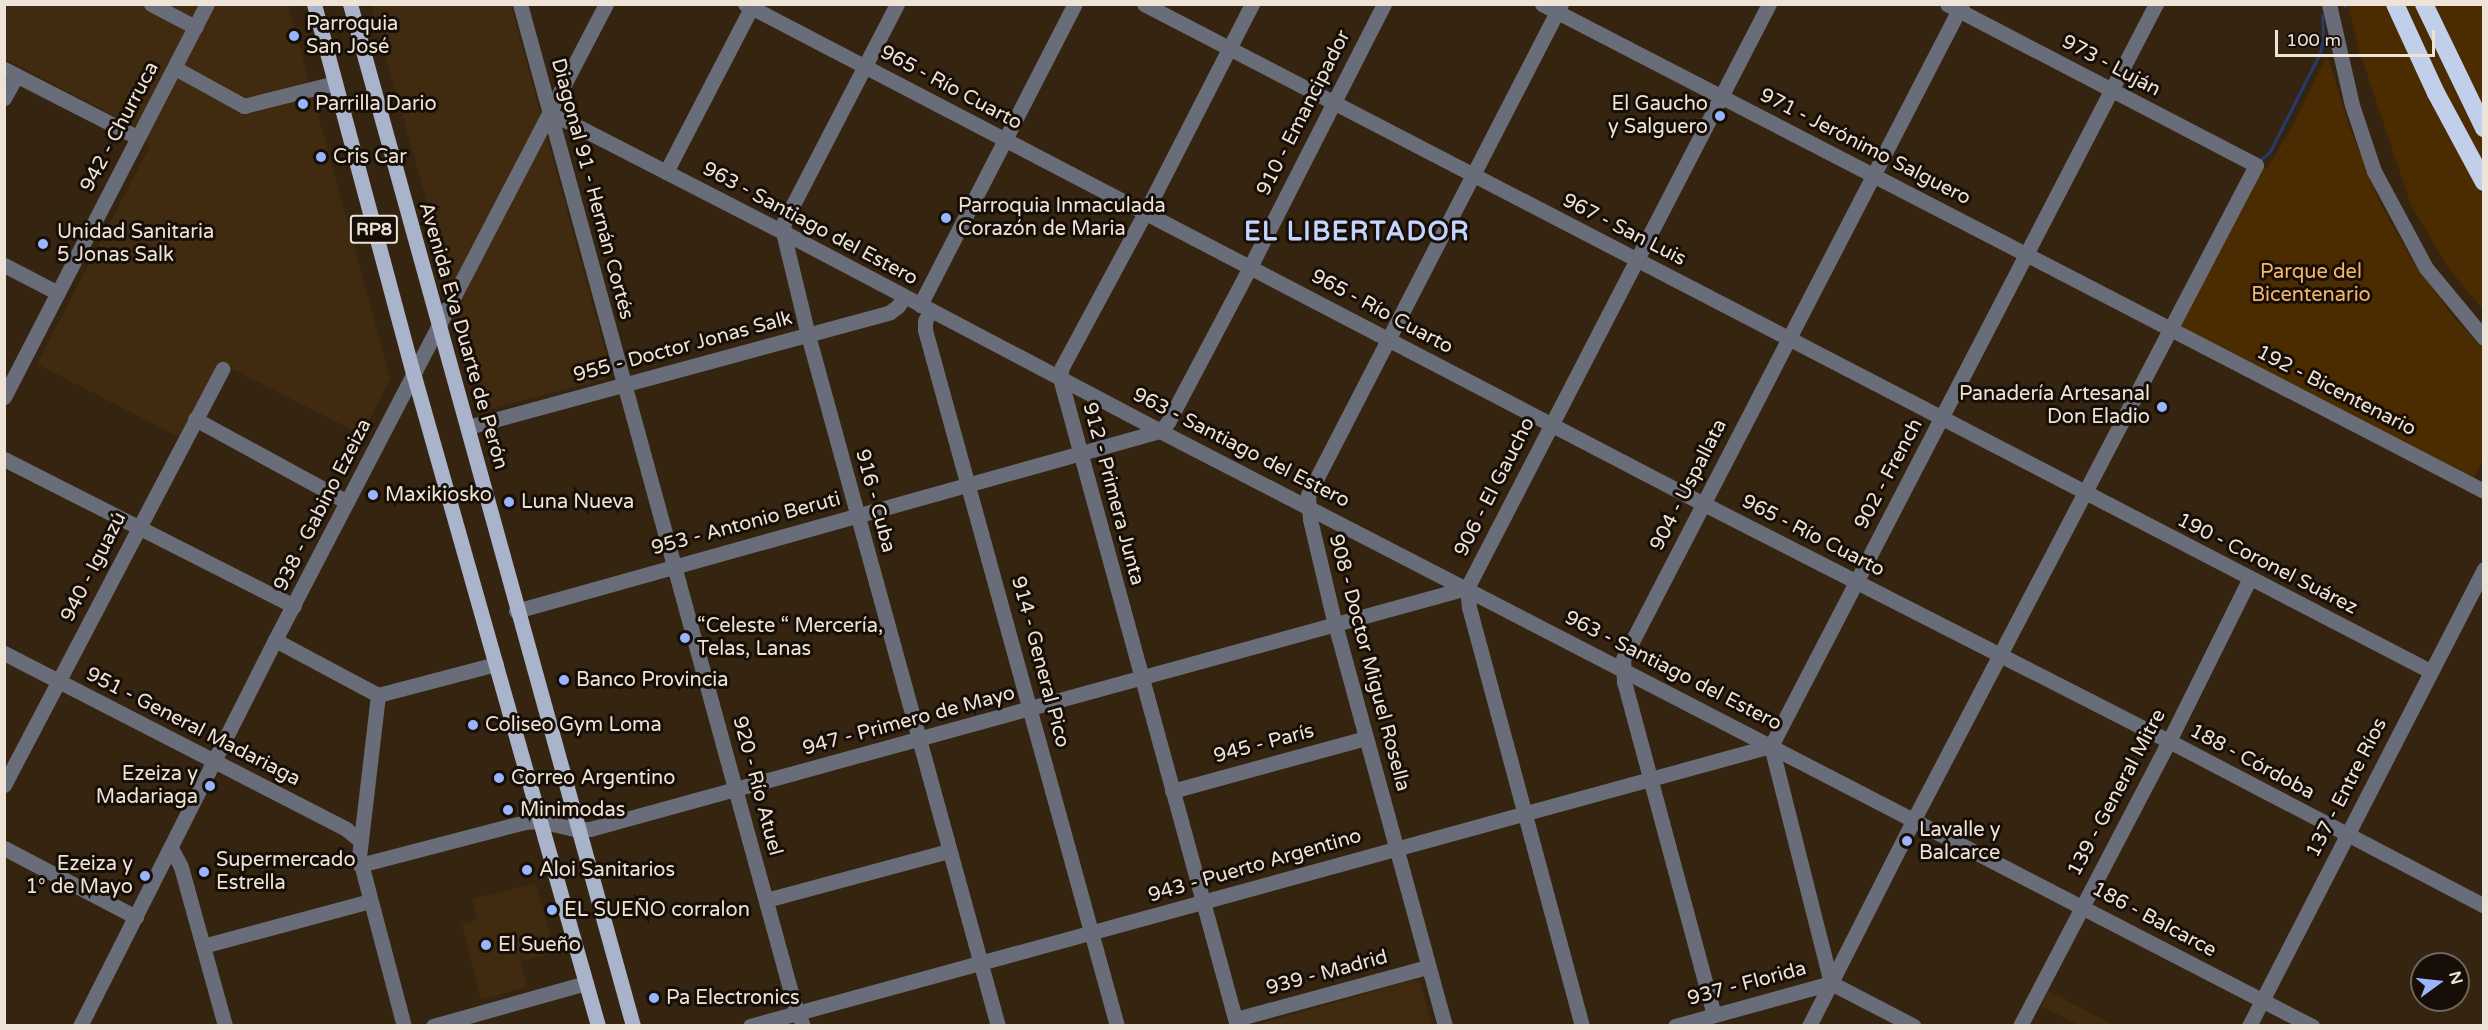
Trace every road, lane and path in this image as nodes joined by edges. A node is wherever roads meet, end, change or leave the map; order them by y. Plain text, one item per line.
1 (151, 4) edge
2 (207, 4) edge
3 (314, 4) edge
4 (350, 4) edge
5 (519, 4) edge
6 (606, 4) edge
7 (897, 4) edge
8 (1075, 4) edge
9 (1144, 4) edge
10 (1252, 4) edge
11 (1384, 4) edge
12 (1542, 4) edge
13 (1769, 4) edge
14 (2156, 4) edge
15 (2329, 4) edge
16 (2395, 4) edge
17 (2424, 4) edge
18 (750, 6) edge
19 (1956, 6) edge
20 (1559, 8) edge
21 (195, 27) junction
22 (1229, 48) junction
23 (865, 67) junction
24 (175, 68) junction
25 (11, 72) edge
26 (335, 83) junction
27 (2111, 90) junction
28 (1721, 96) junction
29 (4, 98) edge
30 (1333, 102) junction
31 (549, 115) junction
32 (2484, 128) edge
33 (137, 137) junction
34 (1004, 140) junction
35 (666, 172) junction
36 (1471, 175) junction
37 (1872, 175) junction
38 (2484, 182) edge
39 (1145, 213) junction
40 (783, 232) junction
41 (2027, 254) junction
42 (1636, 259) junction
43 (4, 265) edge
44 (1250, 267) junction
45 (56, 292) junction
46 (904, 297) junction
47 (925, 308) junction
48 (438, 325) junction
49 (2169, 328) junction
50 (808, 335) junction
51 (1788, 338) junction
52 (2484, 338) edge
53 (1388, 339) junction
54 (222, 369) dead end
55 (414, 376) junction
56 (1060, 378) junction
57 (624, 384) junction
58 (4, 397) edge
59 (195, 419) junction
60 (1942, 419) junction
61 (1551, 424) junction
62 (468, 427) junction
63 (1160, 431) junction
64 (1081, 454) junction
65 (4, 459) edge
66 (969, 485) junction
67 (2484, 491) edge
68 (2085, 493) junction
69 (347, 502) junction
70 (1704, 504) junction
71 (1307, 505) junction
72 (857, 516) junction
73 (138, 526) junction
74 (675, 565) junction
75 (2484, 569) edge
76 (2250, 579) junction
77 (1855, 581) junction
78 (1467, 588) junction
79 (294, 606) junction
80 (516, 611) junction
81 (1335, 625) junction
82 (275, 640) junction
83 (4, 653) edge
84 (2000, 656) junction
85 (496, 664) junction
86 (1622, 669) junction
87 (2430, 671) junction
88 (1141, 678) junction
89 (59, 681) junction
90 (378, 695) junction
91 (1031, 709) junction
92 (1366, 738) junction
93 (918, 739) junction
94 (2169, 741) junction
95 (1771, 746) junction
96 (215, 761) junction
97 (1649, 779) junction
98 (4, 785) edge
99 (736, 790) junction
100 (1172, 791) junction
101 (1523, 813) junction
102 (1914, 819) junction
103 (540, 821) junction
104 (576, 830) junction
105 (2347, 835) junction
106 (361, 841) junction
107 (4, 848) edge
108 (171, 848) junction
109 (1397, 848) junction
110 (949, 851) junction
111 (360, 865) junction
112 (766, 900) junction
113 (369, 901) junction
114 (1204, 902) junction
115 (2082, 906) junction
116 (2484, 906) edge
117 (136, 917) junction
118 (1091, 933) junction
119 (202, 946) junction
120 (981, 964) junction
121 (1428, 967) junction
122 (586, 983) junction
123 (1831, 983) junction
124 (2262, 1000) junction
125 (1714, 1015) junction
126 (800, 1019) edge
127 (1237, 1022) edge
128 (80, 1026) edge
129 (225, 1026) edge
130 (404, 1026) edge
131 (433, 1026) edge
132 (598, 1026) edge
133 (633, 1026) edge
134 (750, 1026) edge
135 (998, 1026) edge
136 (1117, 1026) edge
137 (1445, 1026) edge
138 (1582, 1026) edge
139 (1675, 1026) edge
140 (1809, 1026) edge
141 (1914, 1026) edge
142 (2020, 1026) edge
143 (2249, 1026) edge
144 (2312, 1026) edge

1 - 21 street
2 - 21 street, 942 - Churruca
3 - 26 main road, RP8
4 - 48 main road, Avenida Eva Duarte de Perón / RP8
5 - 31 street, Diagonal 91 - Hernán Cortés
6 - 31 street, 938 - Gabino Ezeiza
7 - 23 street
8 - 34 street, 914 - General Pico
9 - 22 street, 967 - San Luis
10 - 22 street
11 - 30 street, 910 - Emancipador
12 - 20 street, 971 - Jerónimo Salguero
13 - 28 street, 906 - El Gaucho
14 - 27 street, 902 - French
15 - 52 street
16 - 38 highway
17 - 32 highway
18 - 23 street, 965 - Río Cuarto
18 - 35 street
19 - 27 street, 973 - Luján
19 - 37 street, 904 - Uspallata
20 - 28 street, 971 - Jerónimo Salguero
20 - 36 street
21 - 24 street, 942 - Churruca
22 - 30 street, 967 - San Luis
22 - 39 street
23 - 34 street, 965 - Río Cuarto
23 - 40 street
24 - 26 street
24 - 33 street, 942 - Churruca
25 - 29 street
25 - 33 street
26 - 55 main road, RP8
27 - 41 street, 902 - French
27 - 49 street, 973 - Luján
28 - 37 street, 971 - Jerónimo Salguero
28 - 42 street, 906 - El Gaucho
30 - 36 street, 967 - San Luis
30 - 44 street, 910 - Emancipador
31 - 35 street, 963 - Santiago del Estero
31 - 48 street, 938 - Gabino Ezeiza
31 - 57 street, Diagonal 91 - Hernán Cortés
33 - 45 street, 942 - Churruca
34 - 39 street, 965 - Río Cuarto
34 - 47 street, 914 - General Pico
35 - 40 street, 963 - Santiago del Estero
36 - 42 street, 967 - San Luis
36 - 53 street
37 - 41 street, 971 - Jerónimo Salguero
37 - 51 street, 904 - Uspallata
39 - 44 street, 965 - Río Cuarto
39 - 56 street
40 - 46 street, 963 - Santiago del Estero
40 - 50 street, 916 - Cuba
41 - 49 street, 971 - Jerónimo Salguero
41 - 60 street, 902 - French
42 - 51 street, 967 - San Luis
42 - 61 street, 906 - El Gaucho
43 - 45 street
44 - 53 street, 965 - Río Cuarto
44 - 63 street, 910 - Emancipador
45 - 58 street, 942 - Churruca
46 - 47 street, 963 - Santiago del Estero
46 - 50 street, 955 - Doctor Jonas Salk
47 - 56 street, 963 - Santiago del Estero
47 - 66 street, 914 - General Pico
48 - 55 street, 938 - Gabino Ezeiza
48 - 62 main road, Avenida Eva Duarte de Perón / RP8
49 - 67 street, 192 - Bicentenario
49 - 68 street
50 - 57 street, 955 - Doctor Jonas Salk
50 - 72 street, 916 - Cuba
51 - 60 street, 967 - San Luis
51 - 70 street, 904 - Uspallata
53 - 61 street, 965 - Río Cuarto
53 - 71 street
54 - 59 street, 940 - Iguazú
55 - 69 street, 938 - Gabino Ezeiza
55 - 85 main road, RP8
56 - 63 street, 963 - Santiago del Estero
56 - 64 street, 912 - Primera Junta
57 - 62 street, 955 - Doctor Jonas Salk
57 - 74 street, 920 - Río Atuel
59 - 69 street
59 - 73 street, 940 - Iguazú
60 - 68 street, 967 - San Luis
60 - 77 street, 902 - French
61 - 70 street, 965 - Río Cuarto
61 - 78 street, 906 - El Gaucho
62 - 80 main road, Avenida Eva Duarte de Perón / RP8
63 - 64 street, 953 - Antonio Beruti
63 - 71 street, 963 - Santiago del Estero
64 - 66 street, 953 - Antonio Beruti
64 - 88 street, 912 - Primera Junta
65 - 73 street
66 - 72 street, 953 - Antonio Beruti
66 - 91 street, 914 - General Pico
68 - 76 street, 190 - Coronel Suárez
68 - 84 street
69 - 79 street, 938 - Gabino Ezeiza
70 - 77 street, 965 - Río Cuarto
70 - 86 street, 904 - Uspallata
71 - 78 street, 963 - Santiago del Estero
71 - 81 street, 908 - Doctor Miguel Rosella
72 - 74 street, 953 - Antonio Beruti
72 - 93 street, 916 - Cuba
73 - 79 street
73 - 89 street, 940 - Iguazú
74 - 80 street, 953 - Antonio Beruti
74 - 99 street, 920 - Río Atuel
75 - 87 street, 137 - Entre Ríos
76 - 87 street, 190 - Coronel Suárez
76 - 94 street, 139 - General Mitre
77 - 84 street, 965 - Río Cuarto
77 - 95 street, 902 - French
78 - 81 street, 947 - Primero de Mayo
78 - 86 street, 963 - Santiago del Estero
78 - 101 street, 906 - El Gaucho
79 - 82 street, 938 - Gabino Ezeiza
80 - 104 main road, Avenida Eva Duarte de Perón / RP8
81 - 88 street, 947 - Primero de Mayo
81 - 92 street, 908 - Doctor Miguel Rosella
82 - 90 street
82 - 96 street, 938 - Gabino Ezeiza
83 - 89 street, 951 - General Madariaga
84 - 94 street, 188 - Córdoba
84 - 102 street
85 - 90 street
85 - 103 main road, RP8
86 - 95 street, 963 - Santiago del Estero
86 - 97 street
87 - 105 street, 137 - Entre Ríos
88 - 91 street, 947 - Primero de Mayo
88 - 100 street, 912 - Primera Junta
89 - 96 street, 951 - General Madariaga
89 - 98 street, 940 - Iguazú
90 - 106 street
91 - 93 street, 947 - Primero de Mayo
91 - 118 street, 914 - General Pico
92 - 100 street, 945 - París
92 - 109 street, 908 - Doctor Miguel Rosella
93 - 99 street, 947 - Primero de Mayo
93 - 110 street, 916 - Cuba
94 - 105 street, 188 - Córdoba
94 - 115 street, 139 - General Mitre
95 - 97 street, 943 - Puerto Argentino
95 - 102 street, 963 - Santiago del Estero
95 - 123 street
96 - 106 street, 951 - General Madariaga
96 - 108 street, 938 - Gabino Ezeiza
97 - 101 street, 943 - Puerto Argentino
97 - 125 street
99 - 104 street, 947 - Primero de Mayo
99 - 112 street, 920 - Río Atuel
100 - 114 street, 912 - Primera Junta
101 - 109 street, 943 - Puerto Argentino
101 - 138 street, 906 - El Gaucho
102 - 115 street, 186 - Balcarce
102 - 123 street
103 - 104 street, 947 - Primero de Mayo
103 - 111 street, 947 - Primero de Mayo
103 - 122 main road, RP8
104 - 133 main road, Avenida Eva Duarte de Perón / RP8
105 - 116 street, 188 - Córdoba
105 - 124 street, 137 - Entre Ríos
106 - 111 street
107 - 117 street
108 - 117 street, 938 - Gabino Ezeiza
108 - 119 street
109 - 114 street, 943 - Puerto Argentino
109 - 121 street, 908 - Doctor Miguel Rosella
110 - 112 street
110 - 120 street, 916 - Cuba
111 - 113 street
112 - 126 street, 920 - Río Atuel
113 - 119 street
113 - 130 street
114 - 118 street, 943 - Puerto Argentino
114 - 127 street, 912 - Primera Junta
115 - 124 street, 186 - Balcarce
115 - 142 street, 139 - General Mitre
117 - 128 street, 938 - Gabino Ezeiza
118 - 120 street, 943 - Puerto Argentino
118 - 136 street, 914 - General Pico
119 - 129 street
120 - 126 street, 943 - Puerto Argentino
120 - 135 street, 916 - Cuba
121 - 127 street, 939 - Madrid
121 - 137 street, 908 - Doctor Miguel Rosella
122 - 131 street
122 - 132 main road, RP8
123 - 125 street, 937 - Florida
123 - 140 street
123 - 141 street
124 - 143 street, 137 - Entre Ríos
124 - 144 street, 186 - Balcarce
125 - 139 street, 937 - Florida
126 - 134 street, 943 - Puerto Argentino

